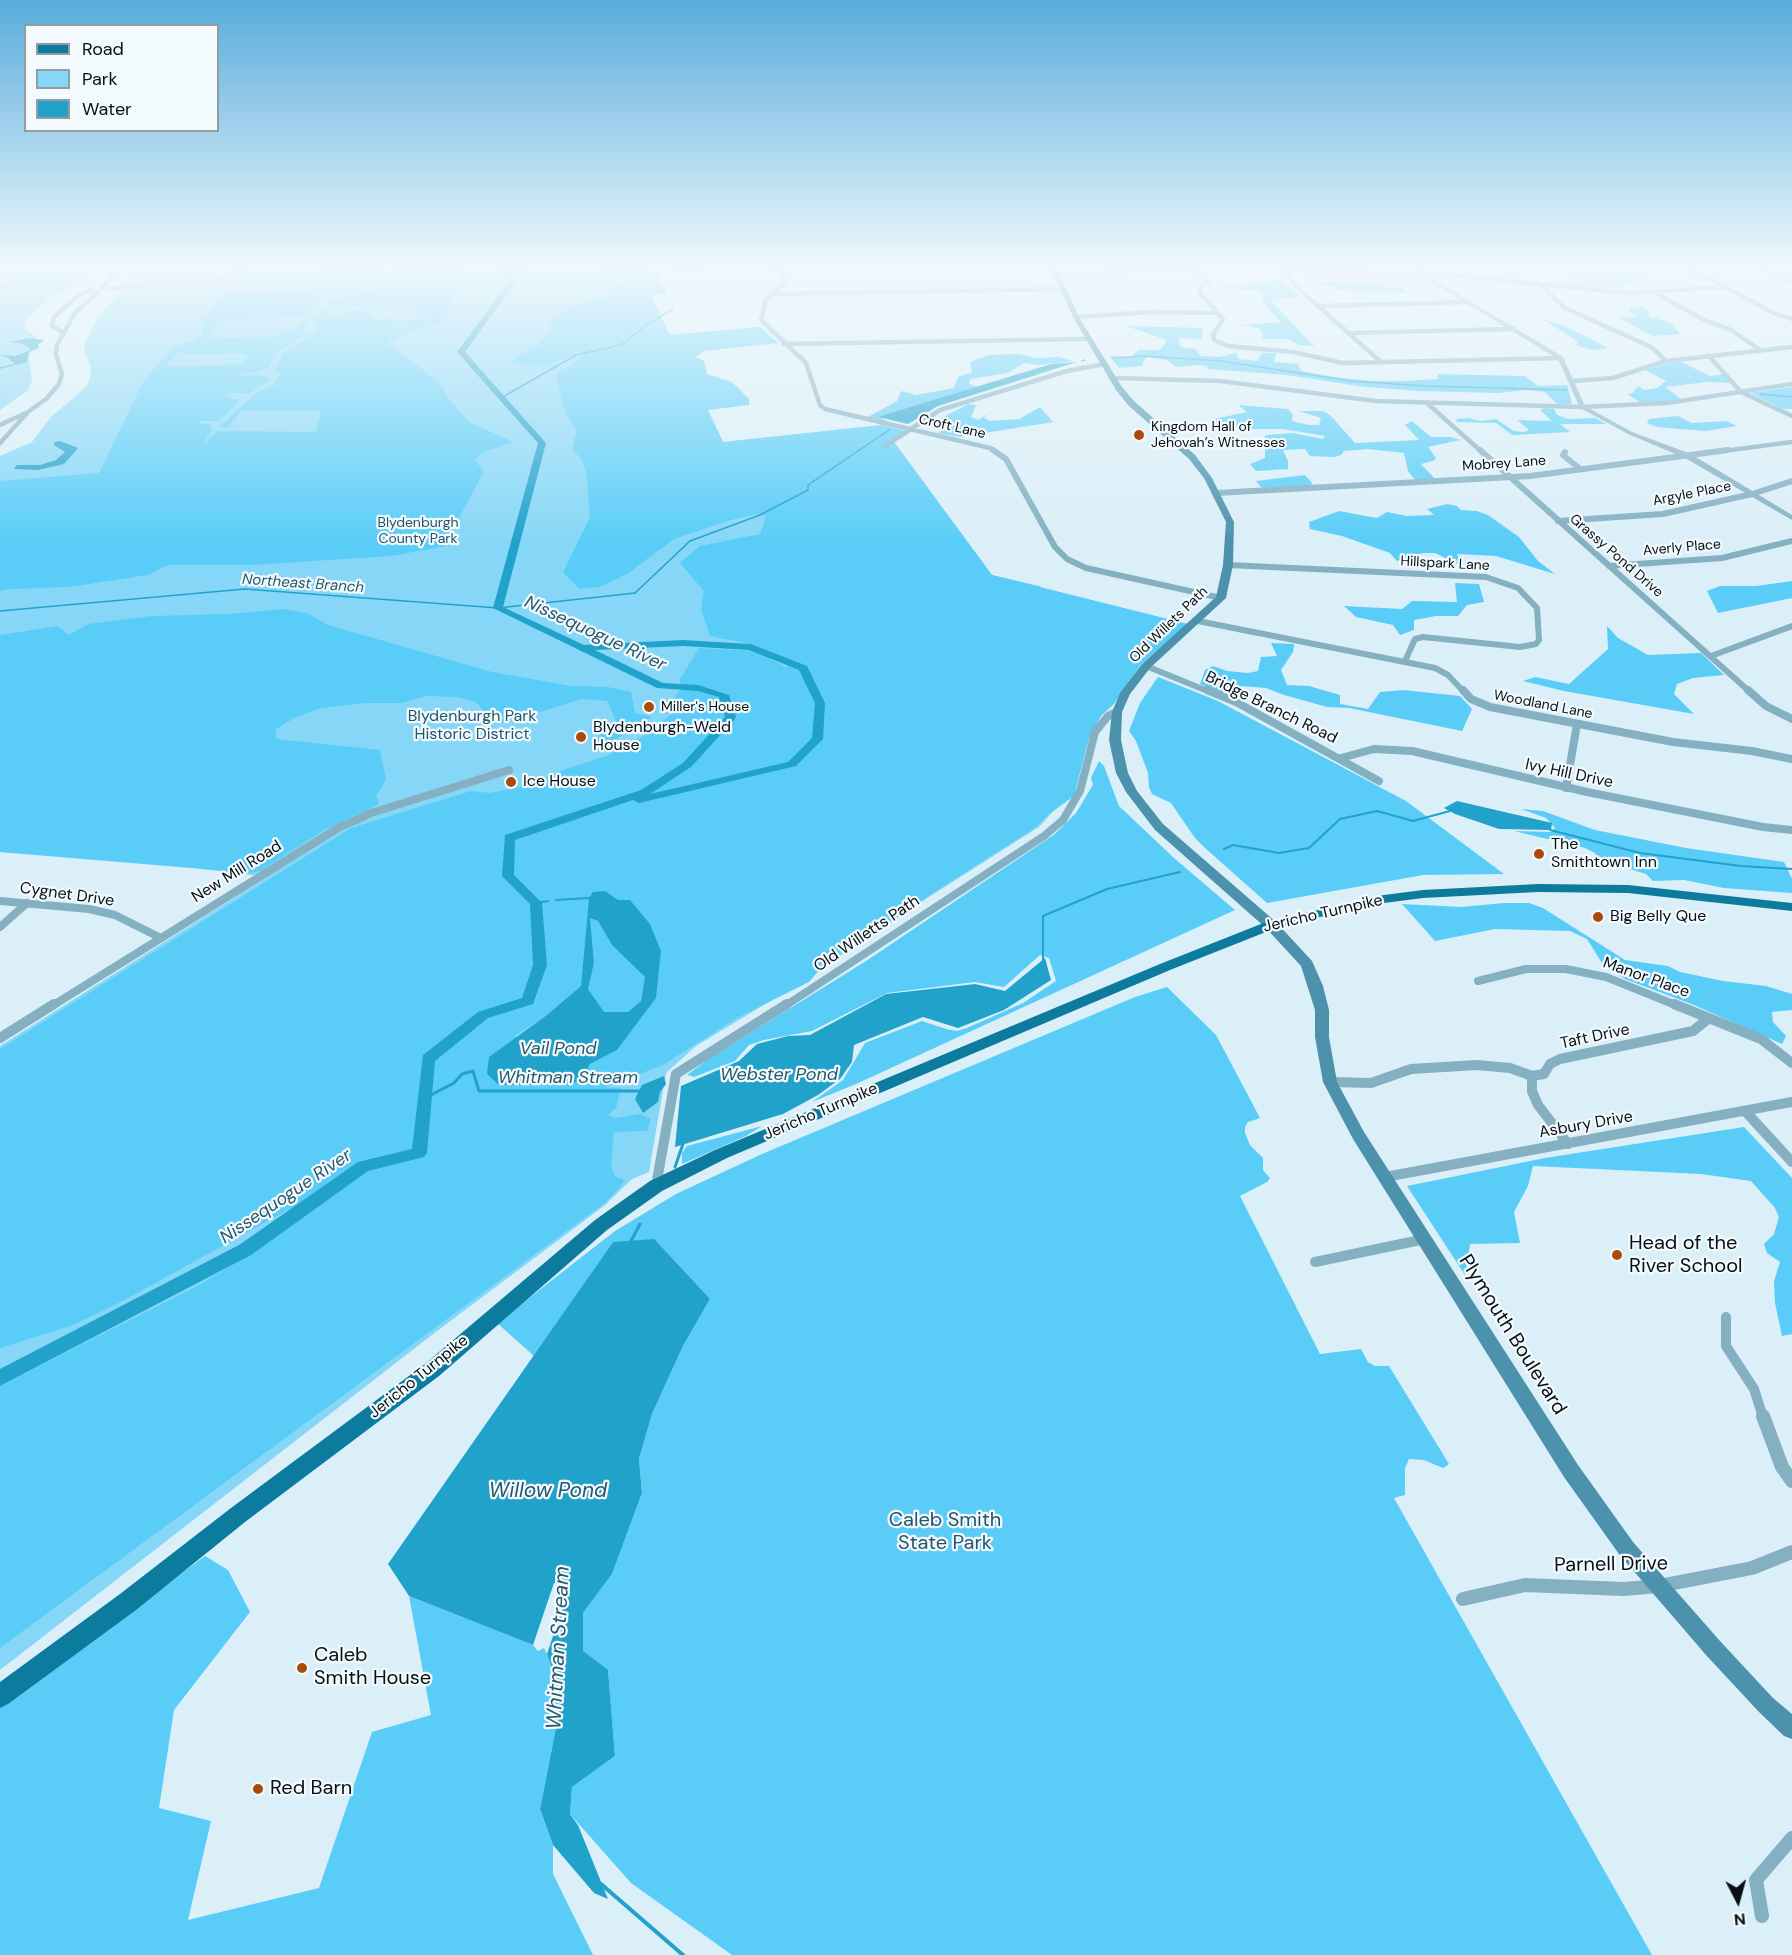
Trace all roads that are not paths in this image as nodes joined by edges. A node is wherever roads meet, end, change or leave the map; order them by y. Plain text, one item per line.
1 (59, 359) edge
2 (801, 359) edge
3 (1102, 359) edge
4 (1325, 359) edge
5 (1378, 359) edge
6 (1505, 359) edge
7 (1562, 359) edge
8 (1681, 359) edge
9 (1712, 359) edge
10 (1666, 361) joint
11 (1381, 362) junction
12 (1105, 364) junction
13 (1113, 378) junction
14 (1572, 381) junction
15 (1792, 384) edge
16 (1741, 392) junction
17 (1428, 404) junction
18 (1582, 406) junction
19 (27, 412) junction
20 (1792, 416) edge
21 (0, 425) edge
22 (912, 430) junction
23 (1792, 442) edge
24 (0, 443) edge
25 (885, 446) dead end
26 (1565, 452) dead end
27 (1688, 456) junction
28 (1580, 470) junction
29 (1509, 477) junction
30 (1792, 481) edge
31 (1216, 492) junction
32 (1752, 494) junction
33 (1792, 518) edge
34 (1558, 521) junction
35 (1792, 541) edge
36 (1228, 565) junction
37 (1609, 566) junction
38 (1221, 598) junction
39 (1198, 621) junction
40 (1792, 626) edge
41 (1711, 656) junction
42 (1405, 662) junction
43 (1146, 666) junction
44 (1117, 712) junction
45 (1792, 719) edge
46 (1576, 724) junction
47 (1341, 758) junction
48 (1792, 759) edge
49 (509, 770) dead end
50 (1380, 782) dead end
51 (1566, 788) junction
52 (1792, 830) edge
53 (0, 901) edge
54 (27, 903) junction
55 (1792, 907) edge
56 (1271, 925) junction
57 (0, 927) edge
58 (161, 938) junction
59 (1478, 981) dead end
60 (1709, 1018) junction
61 (0, 1038) edge
62 (1792, 1063) edge
63 (1532, 1076) junction
64 (1330, 1082) junction
65 (1792, 1102) edge
66 (1745, 1111) junction
67 (1568, 1144) junction
68 (1792, 1162) edge
69 (1385, 1177) junction
70 (656, 1186) junction
71 (1425, 1239) junction
72 (1315, 1262) dead end
73 (1726, 1317) dead end
74 (1792, 1481) edge
75 (1792, 1552) edge
76 (1659, 1586) junction
77 (1463, 1599) dead end
78 (0, 1696) edge
79 (1792, 1728) edge
80 (1792, 1838) edge
81 (1762, 1916) dead end

1 - 19 street
2 - 22 street, Croft Lane
3 - 12 main road, Old Willets Path
4 - 11 street
5 - 11 street
6 - 11 street
7 - 14 street
8 - 10 street
9 - 16 street
10 - 14 street
12 - 13 main road, Old Willets Path
12 - 22 street
13 - 17 street
13 - 31 main road, Old Willets Path
14 - 18 street
15 - 16 street
16 - 18 street
16 - 20 street
17 - 18 street
17 - 29 street, Grassy Pond Drive
18 - 27 street
19 - 21 street
19 - 24 street
22 - 25 street
22 - 38 street, Croft Lane
23 - 27 street, Mobrey Lane
26 - 28 street
27 - 28 street, Mobrey Lane
27 - 32 street
28 - 29 street, Mobrey Lane
29 - 31 street, Mobrey Lane
29 - 34 street, Grassy Pond Drive
30 - 32 street, Argyle Place
31 - 36 main road, Old Willets Path
32 - 33 street
32 - 34 street, Argyle Place
34 - 37 street, Grassy Pond Drive
35 - 37 street, Averly Place
36 - 38 main road, Old Willets Path
36 - 42 street, Hillspark Lane
37 - 41 street, Grassy Pond Drive
38 - 39 main road, Old Willets Path
39 - 42 street, Woodland Lane
39 - 43 main road, Old Willets Path
40 - 41 street
41 - 45 street, Grassy Pond Drive
42 - 46 street, Woodland Lane
43 - 44 main road, Old Willets Path
43 - 47 street, Bridge Branch Road
44 - 56 main road, Old Willets Path
44 - 70 street, Old Willetts Path
46 - 48 street, Woodland Lane
46 - 51 street
47 - 50 street, Bridge Branch Road
47 - 51 street, Ivy Hill Drive
49 - 58 street, New Mill Road
51 - 52 street, Ivy Hill Drive
53 - 54 street, Cygnet Drive
54 - 57 street
54 - 58 street, Cygnet Drive
55 - 56 main road, Jericho Turnpike
56 - 64 main road, Plymouth Boulevard
56 - 70 main road, Jericho Turnpike
58 - 61 street, New Mill Road
59 - 60 street, Manor Place
60 - 62 street, Manor Place
60 - 63 street, Taft Drive
63 - 64 street
63 - 67 street
64 - 69 main road, Plymouth Boulevard
65 - 66 street, Asbury Drive
66 - 67 street, Asbury Drive
66 - 68 street
67 - 69 street, Asbury Drive
69 - 71 main road, Plymouth Boulevard
70 - 78 main road, Jericho Turnpike
71 - 72 street
71 - 76 main road, Plymouth Boulevard
73 - 74 street
75 - 76 street, Parnell Drive
76 - 77 street, Parnell Drive
76 - 79 main road, Plymouth Boulevard
80 - 81 street

